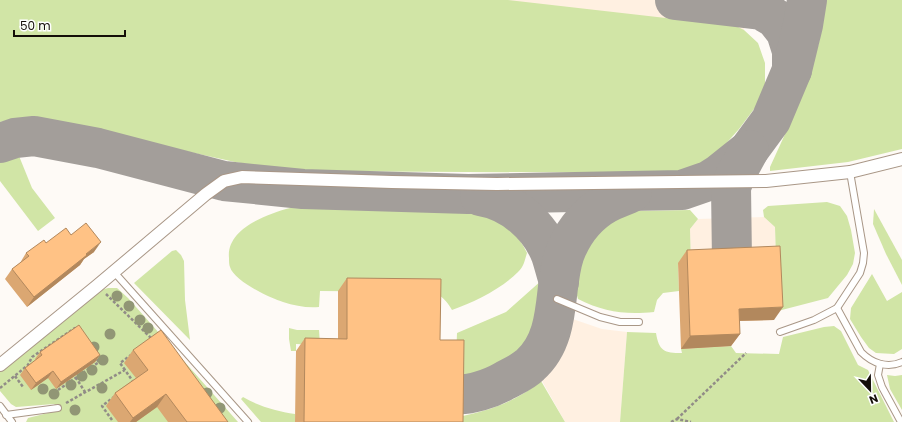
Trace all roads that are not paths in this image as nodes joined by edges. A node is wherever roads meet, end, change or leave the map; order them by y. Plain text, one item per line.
1 (902, 159) edge
2 (850, 172) junction
3 (114, 272) junction
4 (557, 299) dead end
5 (837, 308) junction
6 (639, 322) dead end
7 (780, 332) dead end
8 (902, 362) edge
9 (880, 364) junction
10 (0, 365) edge
11 (58, 408) road end
12 (2, 411) edge
13 (12, 422) edge
14 (248, 422) edge
15 (901, 422) edge

1 - 2 street
2 - 3 street
2 - 5 lane
3 - 10 street
3 - 14 lane
4 - 6 lane
5 - 7 lane
5 - 9 lane
8 - 9 lane
9 - 15 lane
11 - 12 lane
12 - 13 lane

